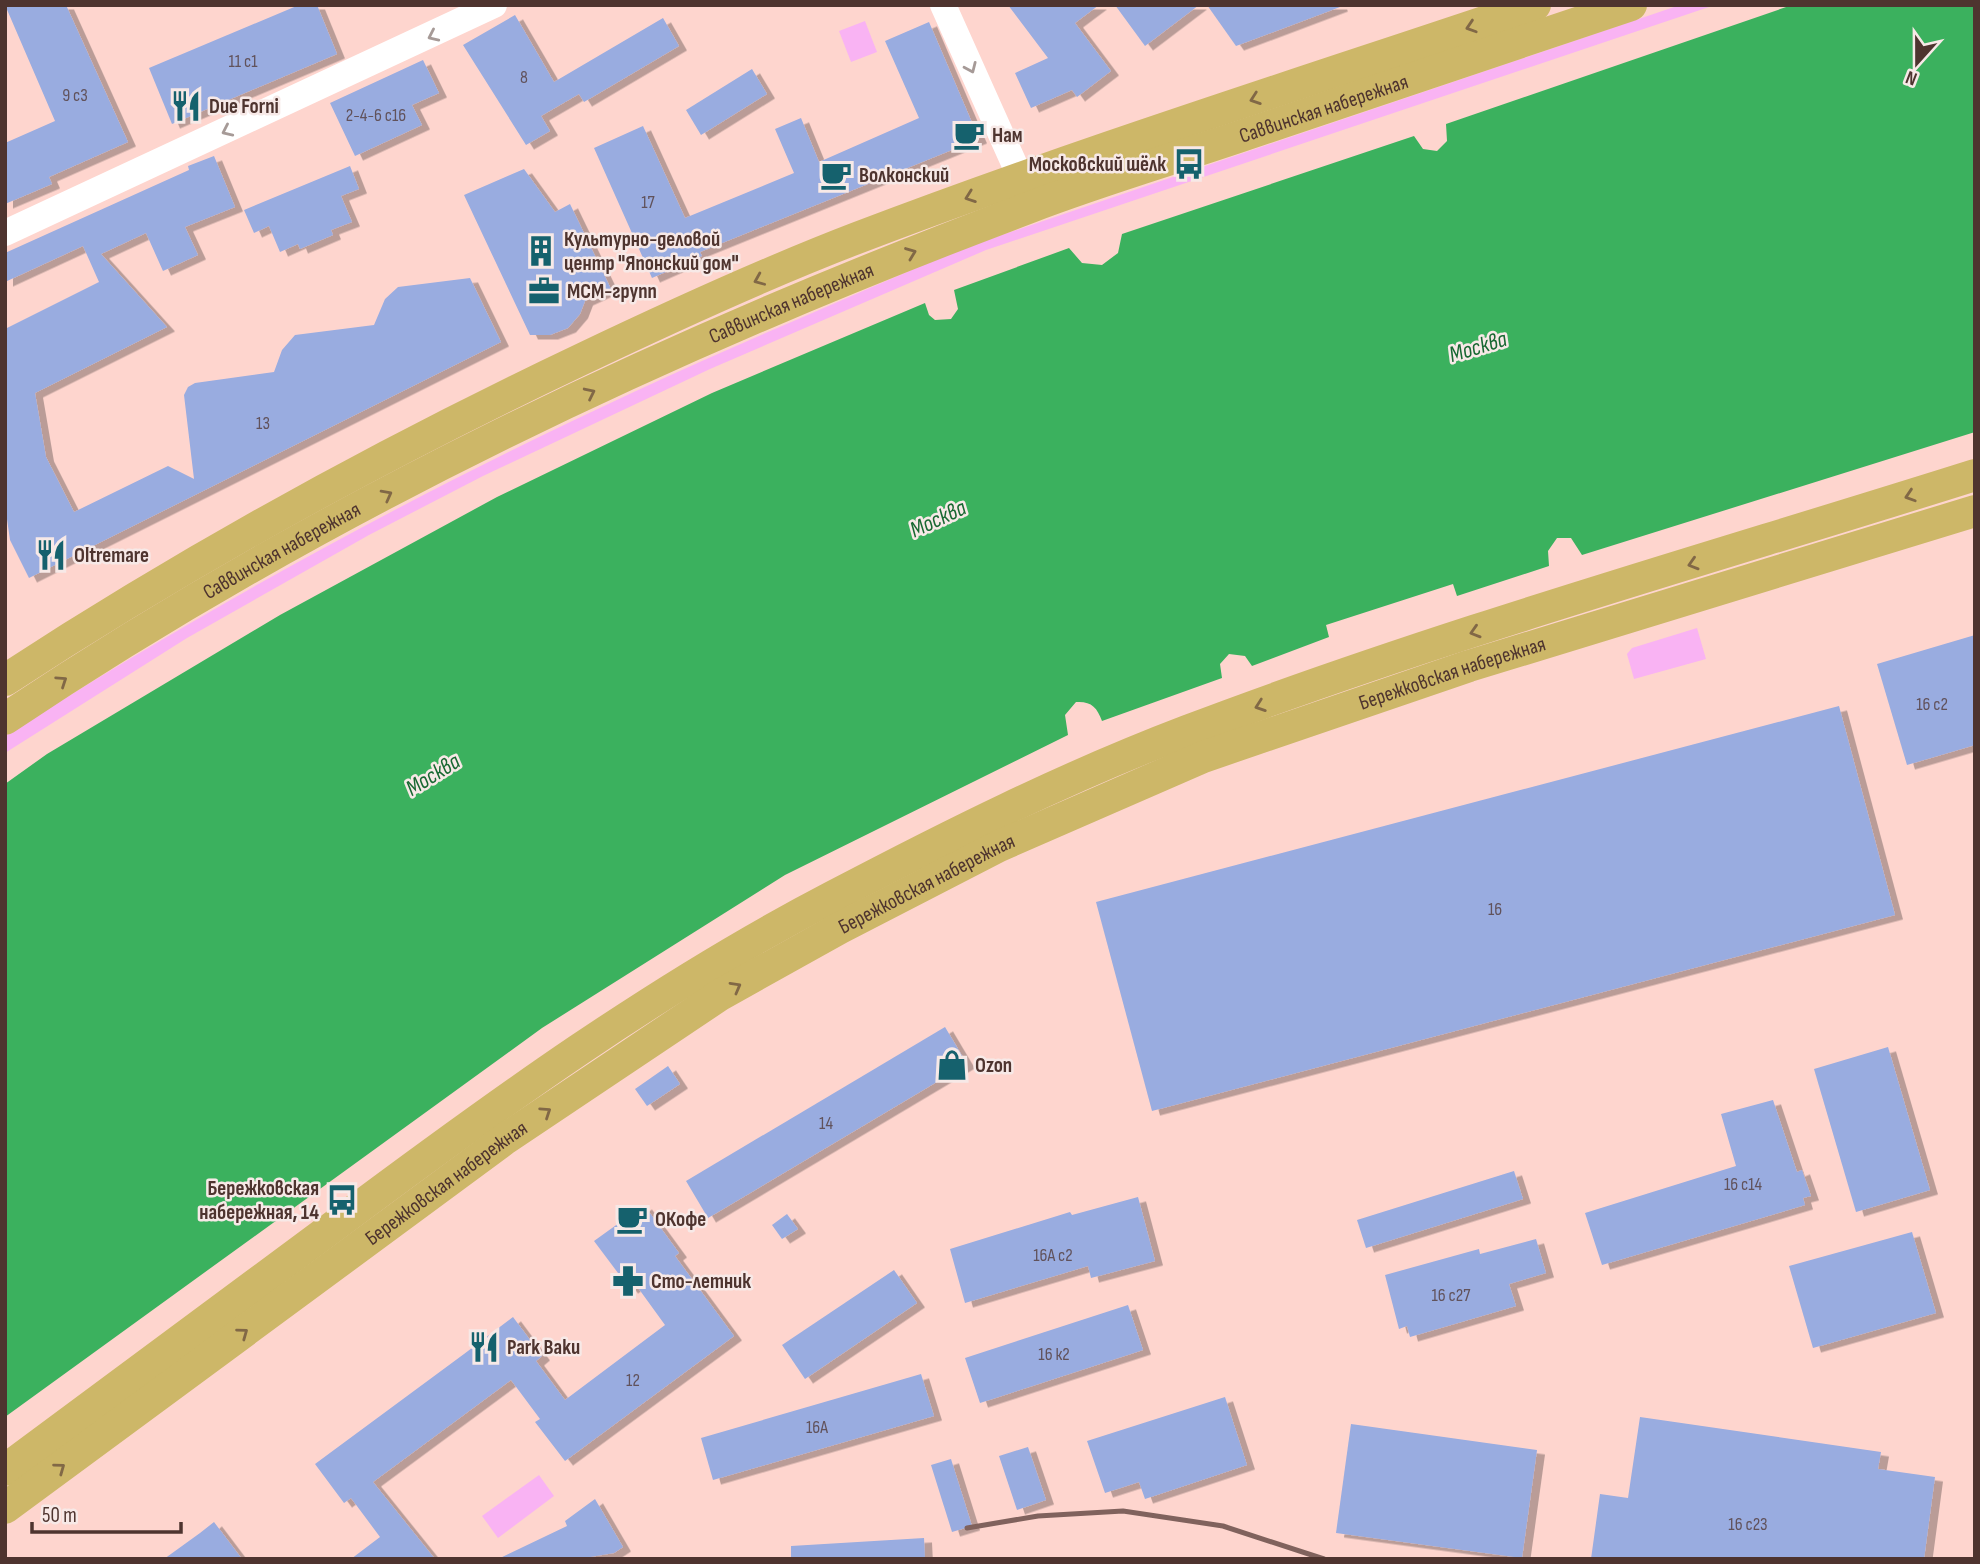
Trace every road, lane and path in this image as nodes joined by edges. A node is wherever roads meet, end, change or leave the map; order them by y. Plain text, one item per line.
1 (494, 5) edge
2 (943, 5) edge
3 (1535, 5) edge
4 (1631, 5) edge
5 (1021, 179) junction
6 (5, 233) edge
7 (1975, 475) edge
8 (1975, 511) edge
9 (5, 680) edge
10 (5, 719) edge
11 (5, 1470) edge
12 (5, 1508) edge

1 -> 6 street
2 -> 5 street
3 -> 5 main road, Саввинская набережная
10 -> 4 main road, Саввинская набережная
5 -> 9 main road, Саввинская набережная
7 -> 11 main road, Бережковская набережная
12 -> 8 main road, Бережковская набережная

